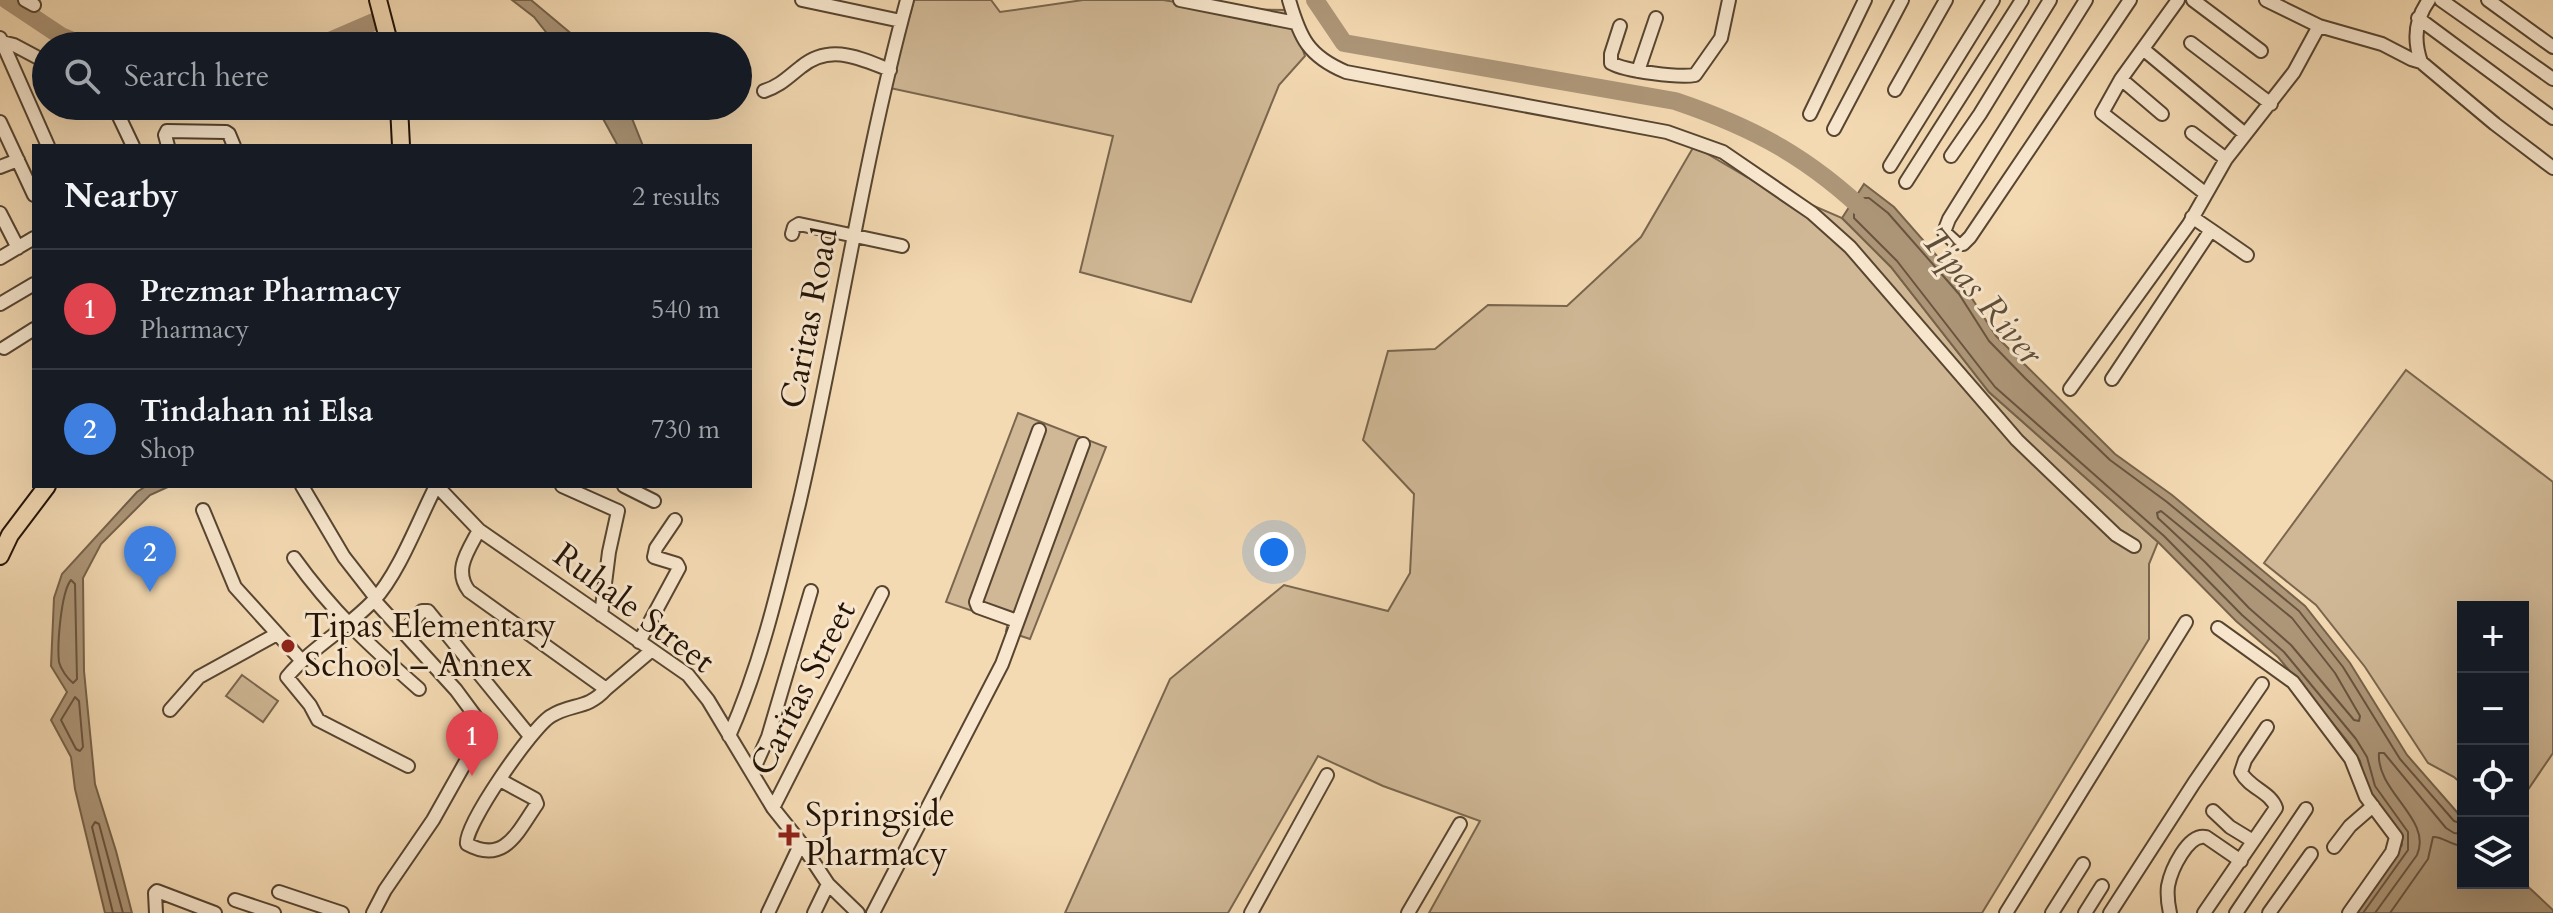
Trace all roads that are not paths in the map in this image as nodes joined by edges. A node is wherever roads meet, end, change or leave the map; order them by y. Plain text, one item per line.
1 (378, 0) edge
2 (802, 0) edge
3 (907, 0) edge
4 (1180, 0) edge
5 (1289, 0) edge
6 (1729, 0) edge
7 (1865, 0) edge
8 (1902, 0) edge
9 (1946, 0) edge
10 (1993, 0) edge
11 (2022, 0) edge
12 (2050, 0) edge
13 (2086, 0) edge
14 (2130, 0) edge
15 (2178, 0) edge
16 (2193, 0) edge
17 (2266, 0) edge
18 (2429, 0) edge
19 (2441, 0) edge
20 (2488, 0) edge
21 (1656, 18) dead end
22 (2418, 18) junction
23 (901, 21) junction
24 (1296, 23) junction
25 (1620, 26) dead end
26 (2319, 26) junction
27 (386, 32) edge
28 (1, 40) edge
29 (2191, 43) dead end
30 (2553, 47) edge
31 (2143, 49) junction
32 (2261, 51) dead end
33 (32, 55) edge
34 (2421, 62) junction
35 (890, 70) junction
36 (1638, 71) junction
37 (2121, 79) junction
38 (2553, 79) edge
39 (1895, 90) dead end
40 (764, 91) dead end
41 (2271, 104) junction
42 (32, 110) edge
43 (1810, 114) dead end
44 (2162, 114) dead end
45 (2553, 118) edge
46 (36, 120) edge
47 (121, 120) edge
48 (400, 120) edge
49 (0, 122) edge
50 (1834, 129) dead end
51 (2192, 133) dead end
52 (2245, 134) junction
53 (47, 144) edge
54 (132, 144) edge
55 (167, 144) edge
56 (233, 144) edge
57 (401, 144) edge
58 (1951, 156) dead end
59 (2226, 159) junction
60 (18, 160) junction
61 (1890, 166) dead end
62 (0, 167) edge
63 (2553, 168) edge
64 (1906, 182) dead end
65 (32, 191) edge
66 (2206, 194) junction
67 (1, 216) edge
68 (2192, 217) junction
69 (2211, 230) junction
70 (792, 234) dead end
71 (854, 234) junction
72 (32, 239) edge
73 (902, 246) dead end
74 (18, 248) junction
75 (2247, 255) dead end
76 (0, 258) edge
77 (32, 288) edge
78 (0, 304) edge
79 (32, 330) edge
80 (4, 348) dead end
81 (2112, 379) dead end
82 (2070, 389) dead end
83 (1039, 430) dead end
84 (1083, 444) dead end
85 (45, 488) edge
86 (303, 488) edge
87 (436, 488) edge
88 (439, 488) edge
89 (566, 488) edge
90 (628, 488) edge
91 (654, 501) dead end
92 (203, 510) dead end
93 (675, 520) dead end
94 (479, 530) junction
95 (2134, 546) dead end
96 (0, 556) edge
97 (294, 558) dead end
98 (811, 591) dead end
99 (882, 593) dead end
100 (375, 599) junction
101 (601, 615) junction
102 (1017, 621) junction
103 (2186, 622) dead end
104 (347, 623) junction
105 (2218, 628) dead end
106 (404, 632) junction
107 (277, 634) junction
108 (639, 642) junction
109 (652, 650) junction
110 (302, 661) junction
111 (2262, 684) dead end
112 (419, 689) dead end
113 (606, 689) junction
114 (170, 710) dead end
115 (2267, 727) dead end
116 (529, 735) junction
117 (729, 736) junction
118 (408, 766) dead end
119 (750, 770) junction
120 (1327, 775) dead end
121 (500, 780) junction
122 (2373, 806) junction
123 (773, 808) junction
124 (2306, 809) dead end
125 (2213, 811) dead end
126 (1460, 824) dead end
127 (2253, 841) junction
128 (801, 843) junction
129 (2334, 847) dead end
130 (2311, 854) dead end
131 (2241, 861) junction
132 (2083, 864) dead end
133 (828, 884) junction
134 (2102, 886) dead end
135 (279, 892) dead end
136 (235, 900) dead end
137 (156, 913) edge
138 (215, 913) edge
139 (274, 913) edge
140 (342, 913) edge
141 (373, 913) edge
142 (768, 913) edge
143 (814, 913) edge
144 (858, 913) edge
145 (873, 913) edge
146 (1251, 913) edge
147 (1408, 913) edge
148 (2006, 913) edge
149 (2052, 913) edge
150 (2085, 913) edge
151 (2110, 913) edge
152 (2170, 913) edge
153 (2204, 913) edge
154 (2236, 913) edge
155 (2269, 913) edge
156 (2349, 913) edge

1 - 27 main road
2 - 23 street
3 - 23 street, Caritas Road
4 - 24 street
5 - 24 street
6 - 36 street
7 - 43 street
8 - 50 street
9 - 39 street
10 - 61 street
11 - 64 street
12 - 58 street
13 - 14 street
15 - 31 street
16 - 32 street
17 - 26 street
18 - 22 street
19 - 38 street
20 - 30 street
21 - 36 street
22 - 34 street
22 - 45 street
23 - 35 street, Caritas Road
24 - 95 street
25 - 36 street
26 - 34 street
26 - 41 street
28 - 33 street
28 - 42 street
29 - 41 street
31 - 37 street
31 - 52 street
34 - 63 street
35 - 40 street
35 - 71 street, Caritas Road
37 - 44 street
37 - 66 street
41 - 52 street
46 - 53 street
47 - 54 street
48 - 57 main road
49 - 60 street
51 - 59 street
52 - 59 street
55 - 56 street
59 - 66 street
60 - 62 street
60 - 65 street
66 - 68 street
67 - 74 street
68 - 69 street
68 - 82 street
69 - 75 street
69 - 81 street
70 - 71 street
71 - 73 street
71 - 117 street, Caritas Road
72 - 74 street
74 - 76 street
77 - 78 street
79 - 80 street
83 - 102 street
84 - 102 street
85 - 96 main road
86 - 100 street
87 - 100 street
88 - 94 street, Ruhale Street
89 - 101 street
90 - 91 street
92 - 107 street
93 - 108 street
94 - 101 street, Ruhale Street
94 - 113 street
97 - 104 street
98 - 119 street
99 - 123 street, Caritas Street
100 - 104 street
100 - 106 street
101 - 108 street, Ruhale Street
102 - 145 street
103 - 148 street
104 - 110 street
104 - 112 street
105 - 122 street
106 - 116 street
106 - 141 street
107 - 110 street
107 - 114 street
108 - 109 street, Ruhale Street
109 - 113 street
109 - 117 street, Ruhale Street
110 - 118 street
111 - 151 street
113 - 116 street
115 - 127 street
116 - 121 street
117 - 119 street, Ruhale Street
119 - 123 street, Ruhale Street
120 - 146 street
121 - 121 street
122 - 129 street
122 - 156 street
123 - 128 street, Ruhale Street
124 - 154 street
125 - 127 street
126 - 147 street
127 - 131 street
128 - 133 street, Ruhale Street
128 - 142 street
130 - 155 street
131 - 152 street
131 - 153 street
132 - 149 street
133 - 143 street
133 - 144 street, Ruhale Street
134 - 150 street
135 - 140 street
136 - 139 street
137 - 138 street

